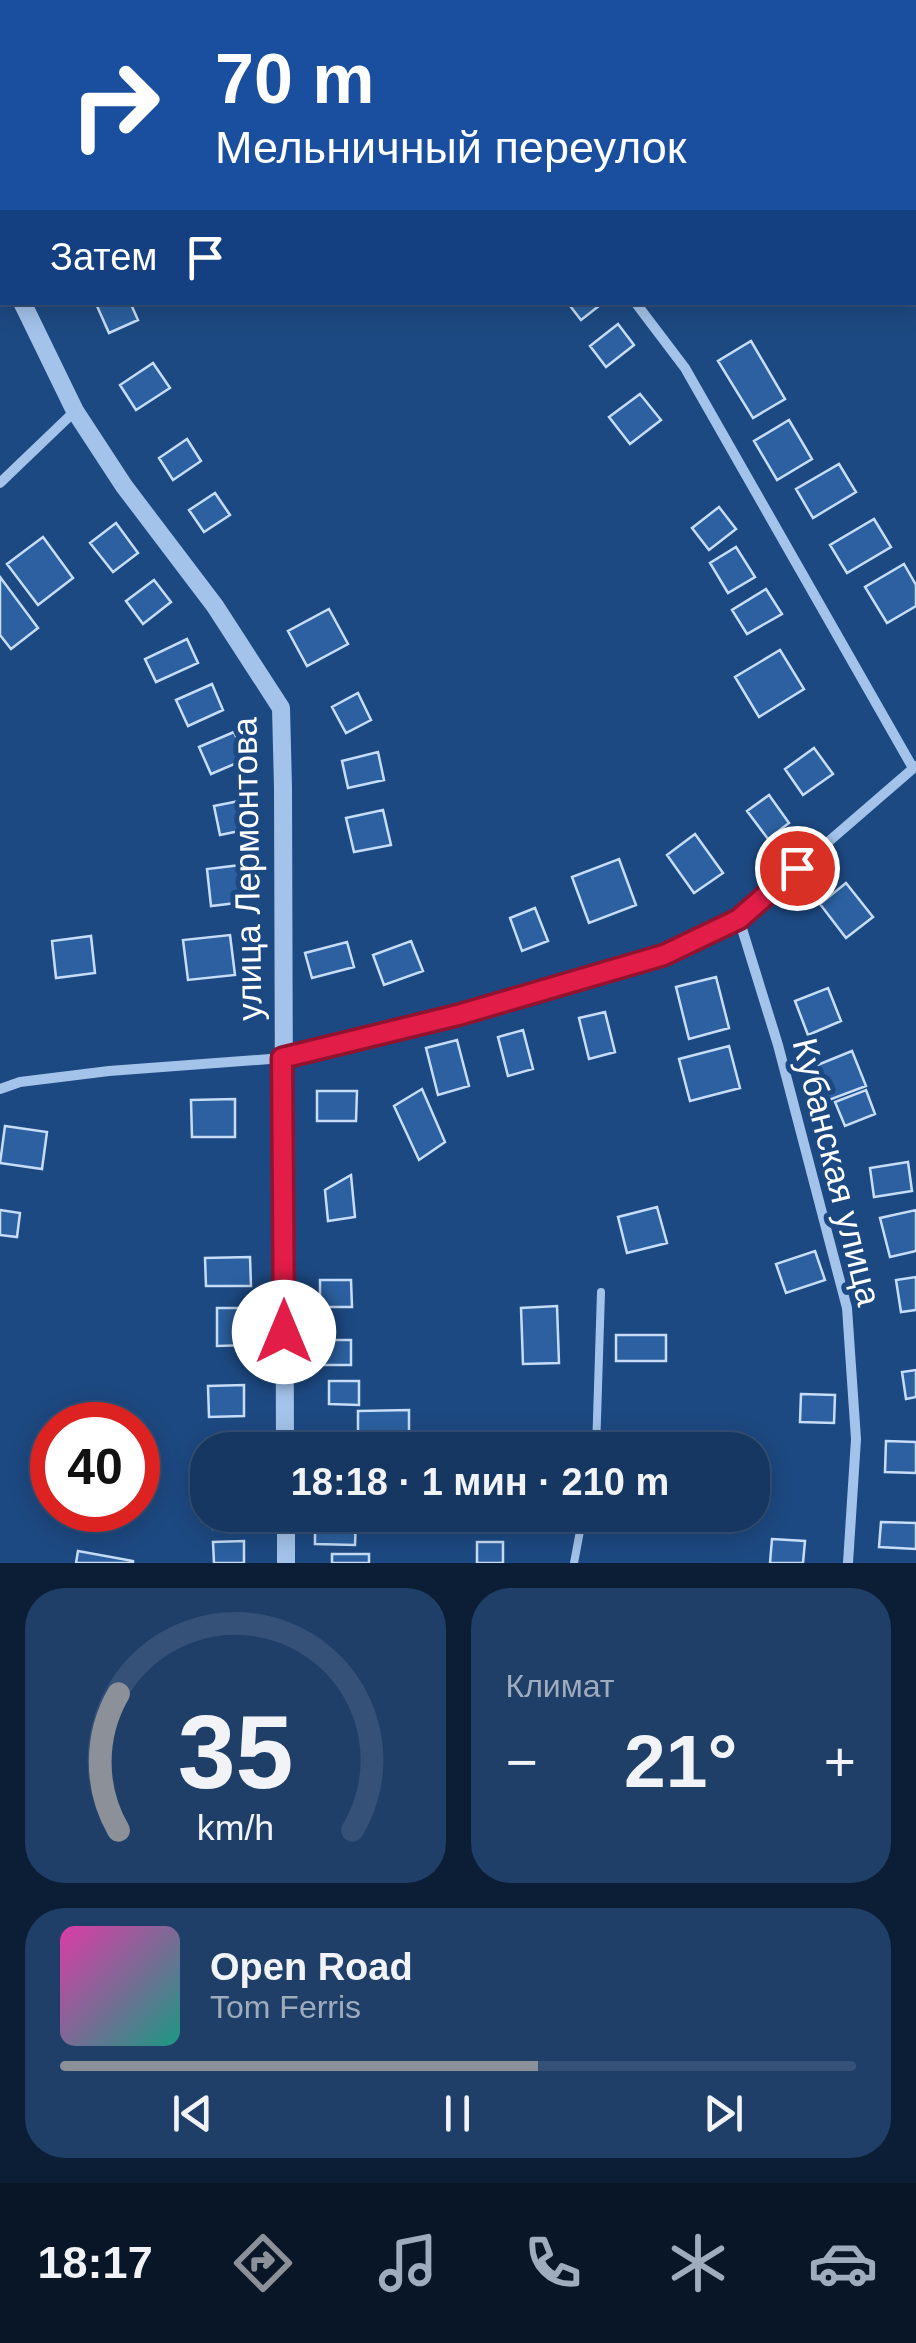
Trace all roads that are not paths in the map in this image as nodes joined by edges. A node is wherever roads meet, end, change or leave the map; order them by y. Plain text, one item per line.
1 (23, 305) edge
2 (637, 305) edge
3 (76, 411) junction
4 (0, 483) edge
5 (915, 766) edge
6 (739, 919) junction
7 (282, 1058) junction
8 (0, 1090) edge
9 (601, 1292) dead end
10 (286, 1432) edge
11 (597, 1432) edge
12 (286, 1532) edge
13 (580, 1532) edge
14 (286, 1563) edge
15 (574, 1563) edge
16 (848, 1563) edge

1 - 3 street, улица Лермонтова
2 - 5 street
3 - 4 street
3 - 7 street, улица Лермонтова
5 - 6 street
6 - 7 street
6 - 16 street, Кубанская улица
7 - 8 street
7 - 10 street, улица Лермонтова
9 - 11 lane
12 - 14 street
13 - 15 lane

